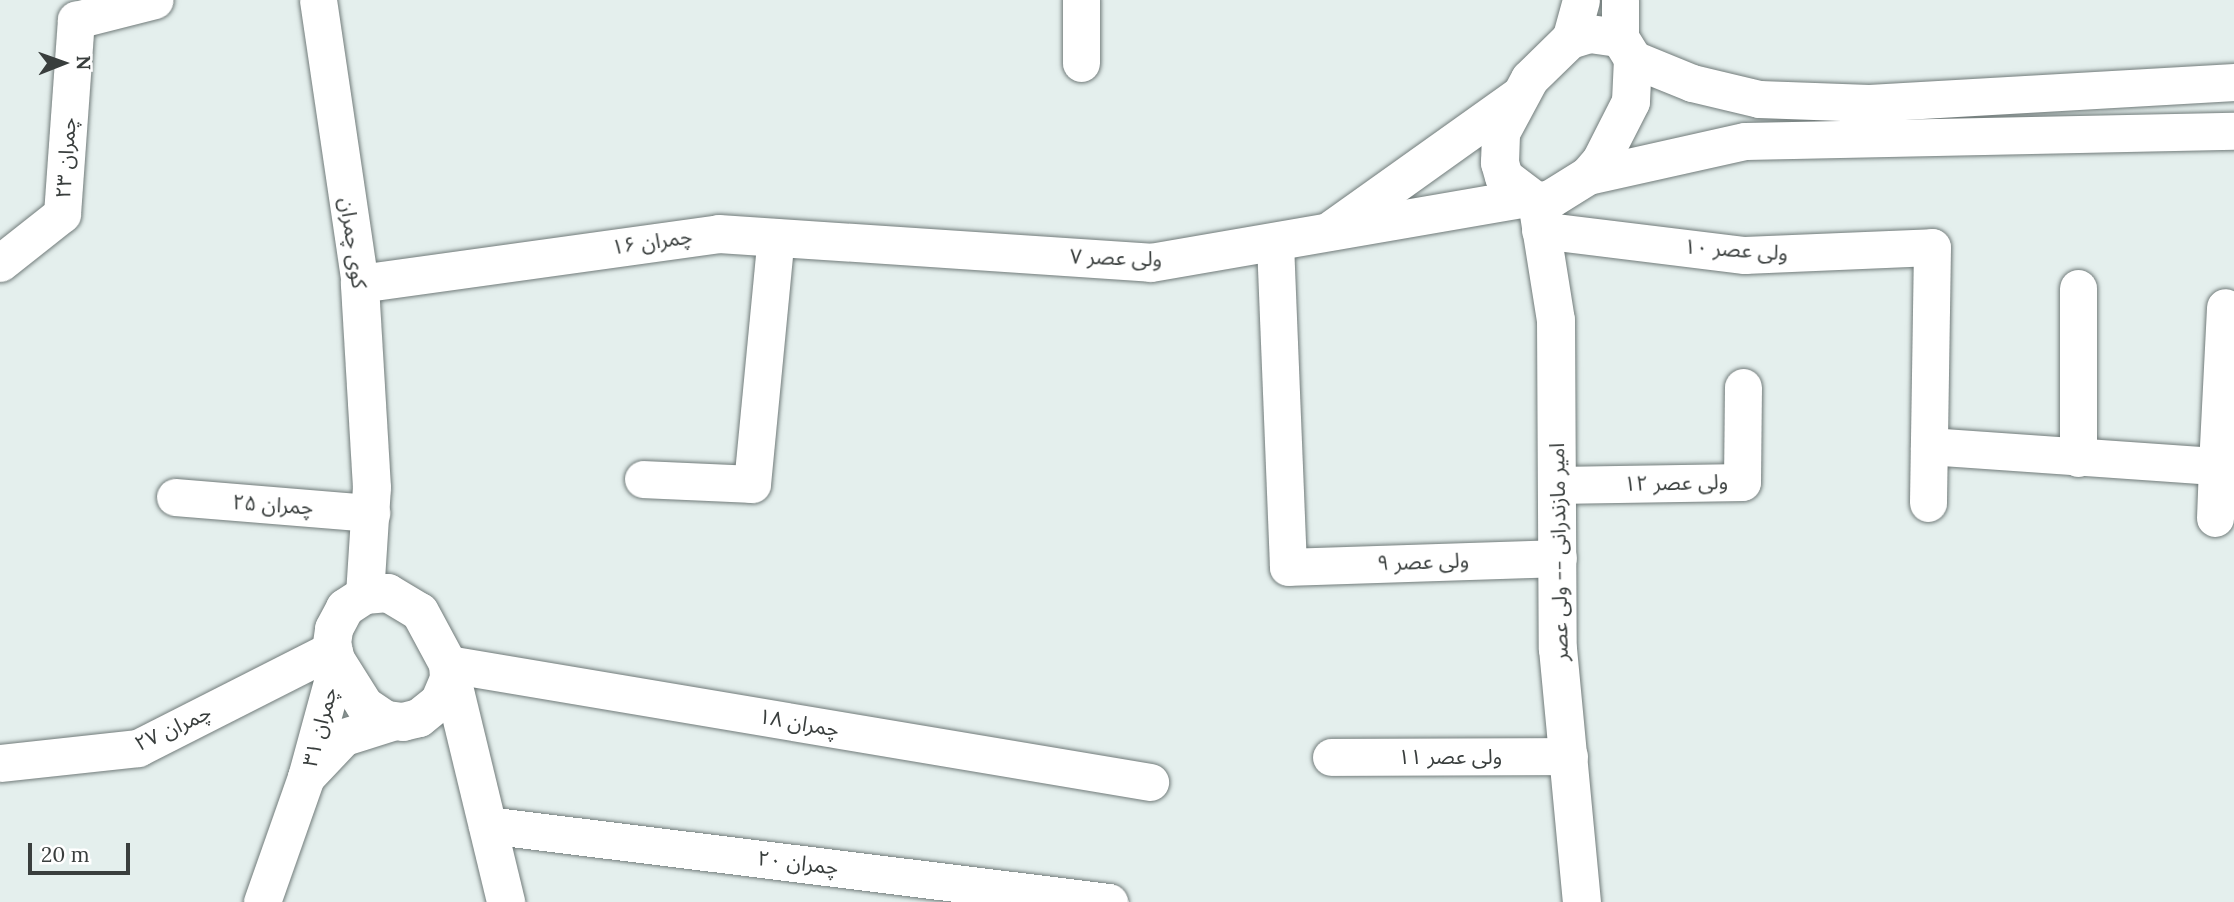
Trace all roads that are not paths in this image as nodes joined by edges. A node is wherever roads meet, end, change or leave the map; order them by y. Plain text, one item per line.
1 (155, 0) edge
2 (318, 0) edge
3 (1081, 0) edge
4 (1581, 0) edge
5 (1620, 0) edge
6 (1570, 40) junction
7 (1627, 48) junction
8 (1081, 63) dead end
9 (2234, 82) edge
10 (1521, 94) junction
11 (2234, 131) edge
12 (1587, 176) junction
13 (1534, 210) junction
14 (1326, 234) junction
15 (776, 237) junction
16 (1275, 243) junction
17 (947, 247) joint
18 (0, 263) edge
19 (360, 284) junction
20 (2078, 288) dead end
21 (2225, 307) dead end
22 (1743, 387) dead end
23 (1929, 446) junction
24 (2078, 458) junction
25 (2217, 466) junction
26 (643, 479) dead end
27 (1557, 485) junction
28 (175, 498) dead end
29 (372, 500) junction
30 (1928, 503) dead end
31 (2215, 518) dead end
32 (1558, 558) junction
33 (382, 596) junction
34 (333, 651) junction
35 (449, 664) junction
36 (399, 721) junction
37 (1569, 756) junction
38 (1331, 757) dead end
39 (0, 763) edge
40 (306, 777) junction
41 (1150, 782) dead end
42 (477, 783) junction
43 (488, 825) junction
44 (262, 902) edge
45 (506, 902) edge
46 (1108, 902) edge
47 (1582, 902) edge

1 - 18 street, چمران ۲۳
2 - 19 street, کوی چمران
3 - 8 street
4 - 6 street
5 - 7 street
6 - 7 main road
6 - 10 main road
7 - 9 street
7 - 12 main road, ولی عصر ۷
10 - 13 main road
10 - 14 main road, ولی عصر ۷
11 - 12 street
12 - 13 main road, ولی عصر ۷
13 - 14 main road, ولی عصر ۷
13 - 23 street, ولی عصر ۱۰
13 - 27 main road, امیر مازندرانی -- ولی عصر
14 - 16 main road, ولی عصر ۷
15 - 17 main road, چمران ۱۶
15 - 19 main road, چمران ۱۶
15 - 26 street
16 - 17 main road, ولی عصر ۷
16 - 32 street, ولی عصر ۹
19 - 29 main road, کوی چمران
20 - 24 street
21 - 25 street
22 - 27 street, ولی عصر ۱۲
23 - 24 street
23 - 30 street
24 - 25 street
25 - 31 street
27 - 32 main road, امیر مازندرانی -- ولی عصر
28 - 29 street, چمران ۲۵
29 - 33 main road, کوی چمران
32 - 37 main road, امیر مازندرانی -- ولی عصر
33 - 34 main road
33 - 35 main road
34 - 36 main road
34 - 39 street, چمران ۲۷
34 - 40 street, چمران ۳۱
35 - 36 main road
35 - 41 street, چمران ۱۸
35 - 42 main road
36 - 40 street, چمران ۳۱
36 - 42 main road
37 - 38 street, ولی عصر ۱۱
37 - 47 main road, امیر مازندرانی -- ولی عصر
40 - 44 street
42 - 43 main road
43 - 45 main road
43 - 46 street, چمران ۲۰

